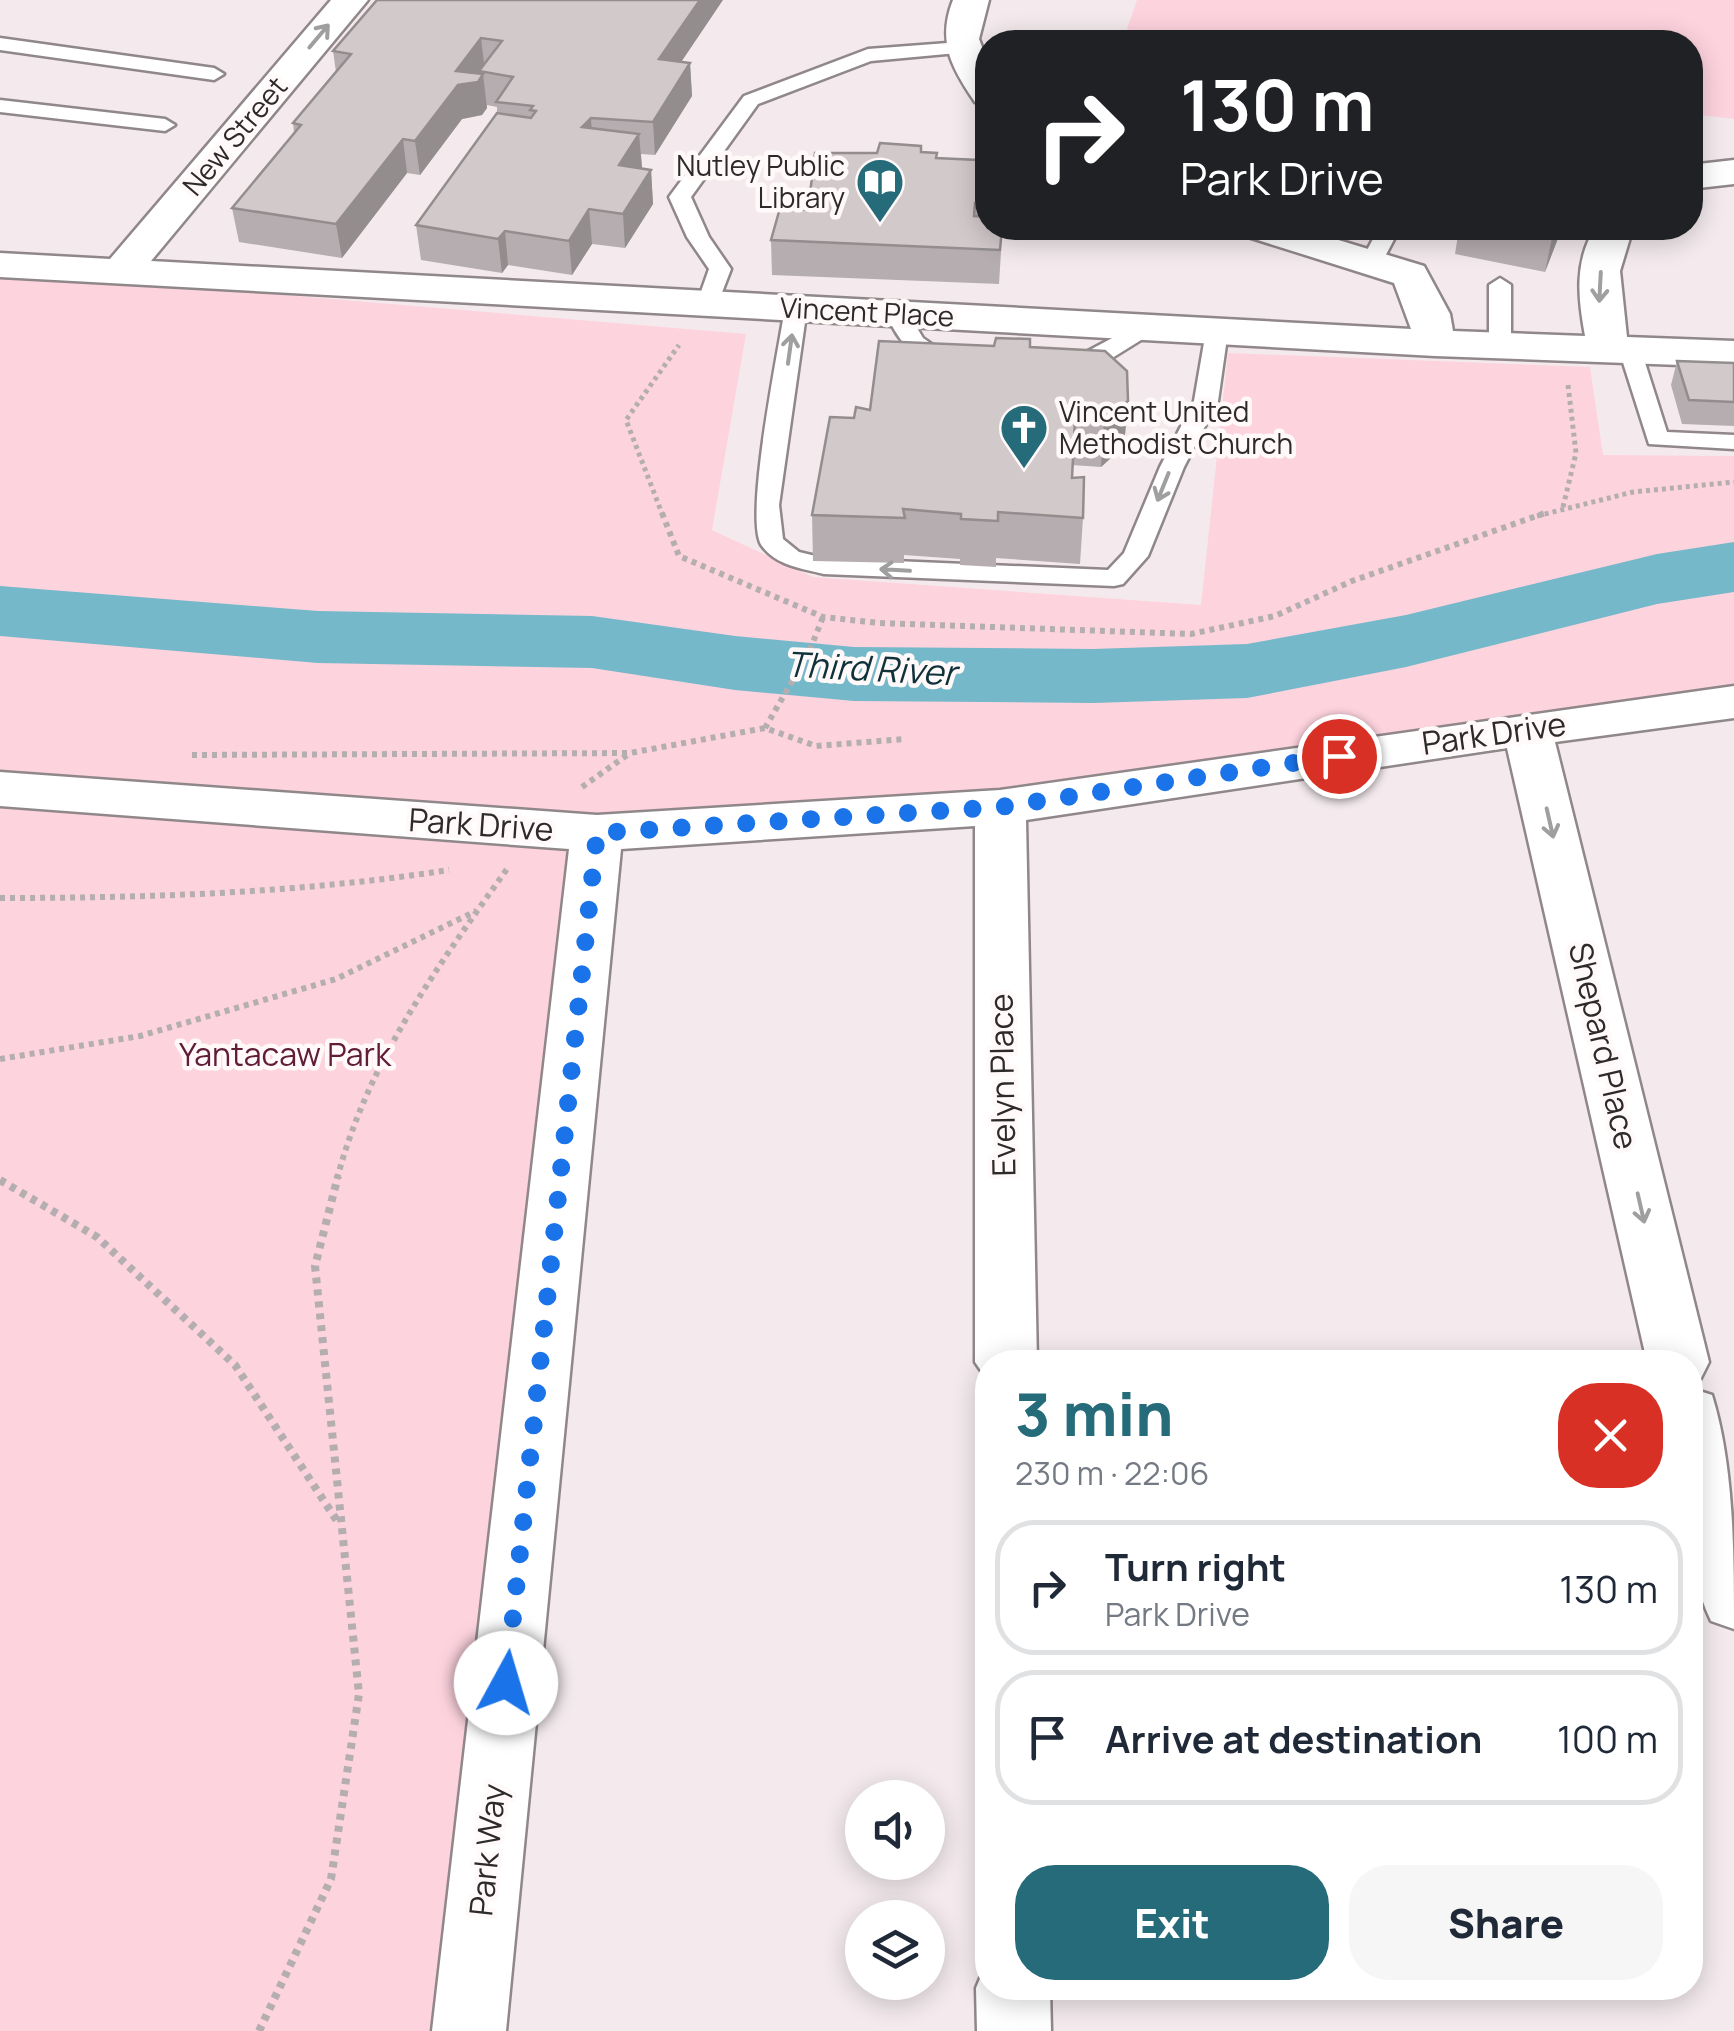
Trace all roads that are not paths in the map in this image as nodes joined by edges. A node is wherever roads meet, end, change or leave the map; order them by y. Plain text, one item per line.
1 (350, 0) edge
2 (971, 0) edge
3 (0, 44) edge
4 (961, 48) junction
5 (975, 72) edge
6 (214, 74) dead end
7 (0, 106) edge
8 (165, 125) dead end
9 (1734, 172) edge
10 (1703, 176) edge
11 (1344, 240) edge
12 (1607, 240) edge
13 (1380, 245) edge
14 (0, 265) edge
15 (121, 272) junction
16 (1500, 285) dead end
17 (708, 303) junction
18 (796, 308) junction
19 (898, 314) junction
20 (1146, 327) junction
21 (1217, 331) junction
22 (1436, 342) junction
23 (1500, 346) junction
24 (1619, 350) junction
25 (1734, 354) edge
26 (964, 366) edge
27 (1042, 370) edge
28 (1734, 442) edge
29 (1734, 702) edge
30 (1527, 728) junction
31 (0, 790) edge
32 (1000, 807) junction
33 (597, 833) junction
34 (1006, 1350) edge
35 (1675, 1350) edge
36 (1703, 1469) edge
37 (1734, 1600) edge
38 (1013, 2000) edge
39 (469, 2031) edge
40 (1014, 2031) edge

15 -> 1 street, New Street
2 - 4 street
3 - 6 lane
4 - 5 street
4 - 17 lane
7 - 8 lane
9 - 10 street
11 - 13 street
12 -> 24 street
13 - 22 street
14 - 15 street, Vincent Place
15 - 17 street, Vincent Place
16 - 23 lane
17 - 18 street, Vincent Place
18 - 19 street, Vincent Place
21 -> 18 lane
19 - 20 street, Vincent Place
19 - 26 lane
20 - 21 street, Vincent Place
20 - 27 lane
21 - 22 street, Vincent Place
22 - 23 street, Vincent Place
23 - 24 street, Vincent Place
24 - 25 street, Vincent Place
24 - 28 lane
29 - 30 street, Park Drive
30 - 32 street, Park Drive
30 -> 35 street, Shepard Place
31 - 33 street, Park Drive
32 - 33 street, Park Drive
32 - 34 street, Evelyn Place
33 - 39 street, Park Way
36 - 37 street
38 - 40 street

